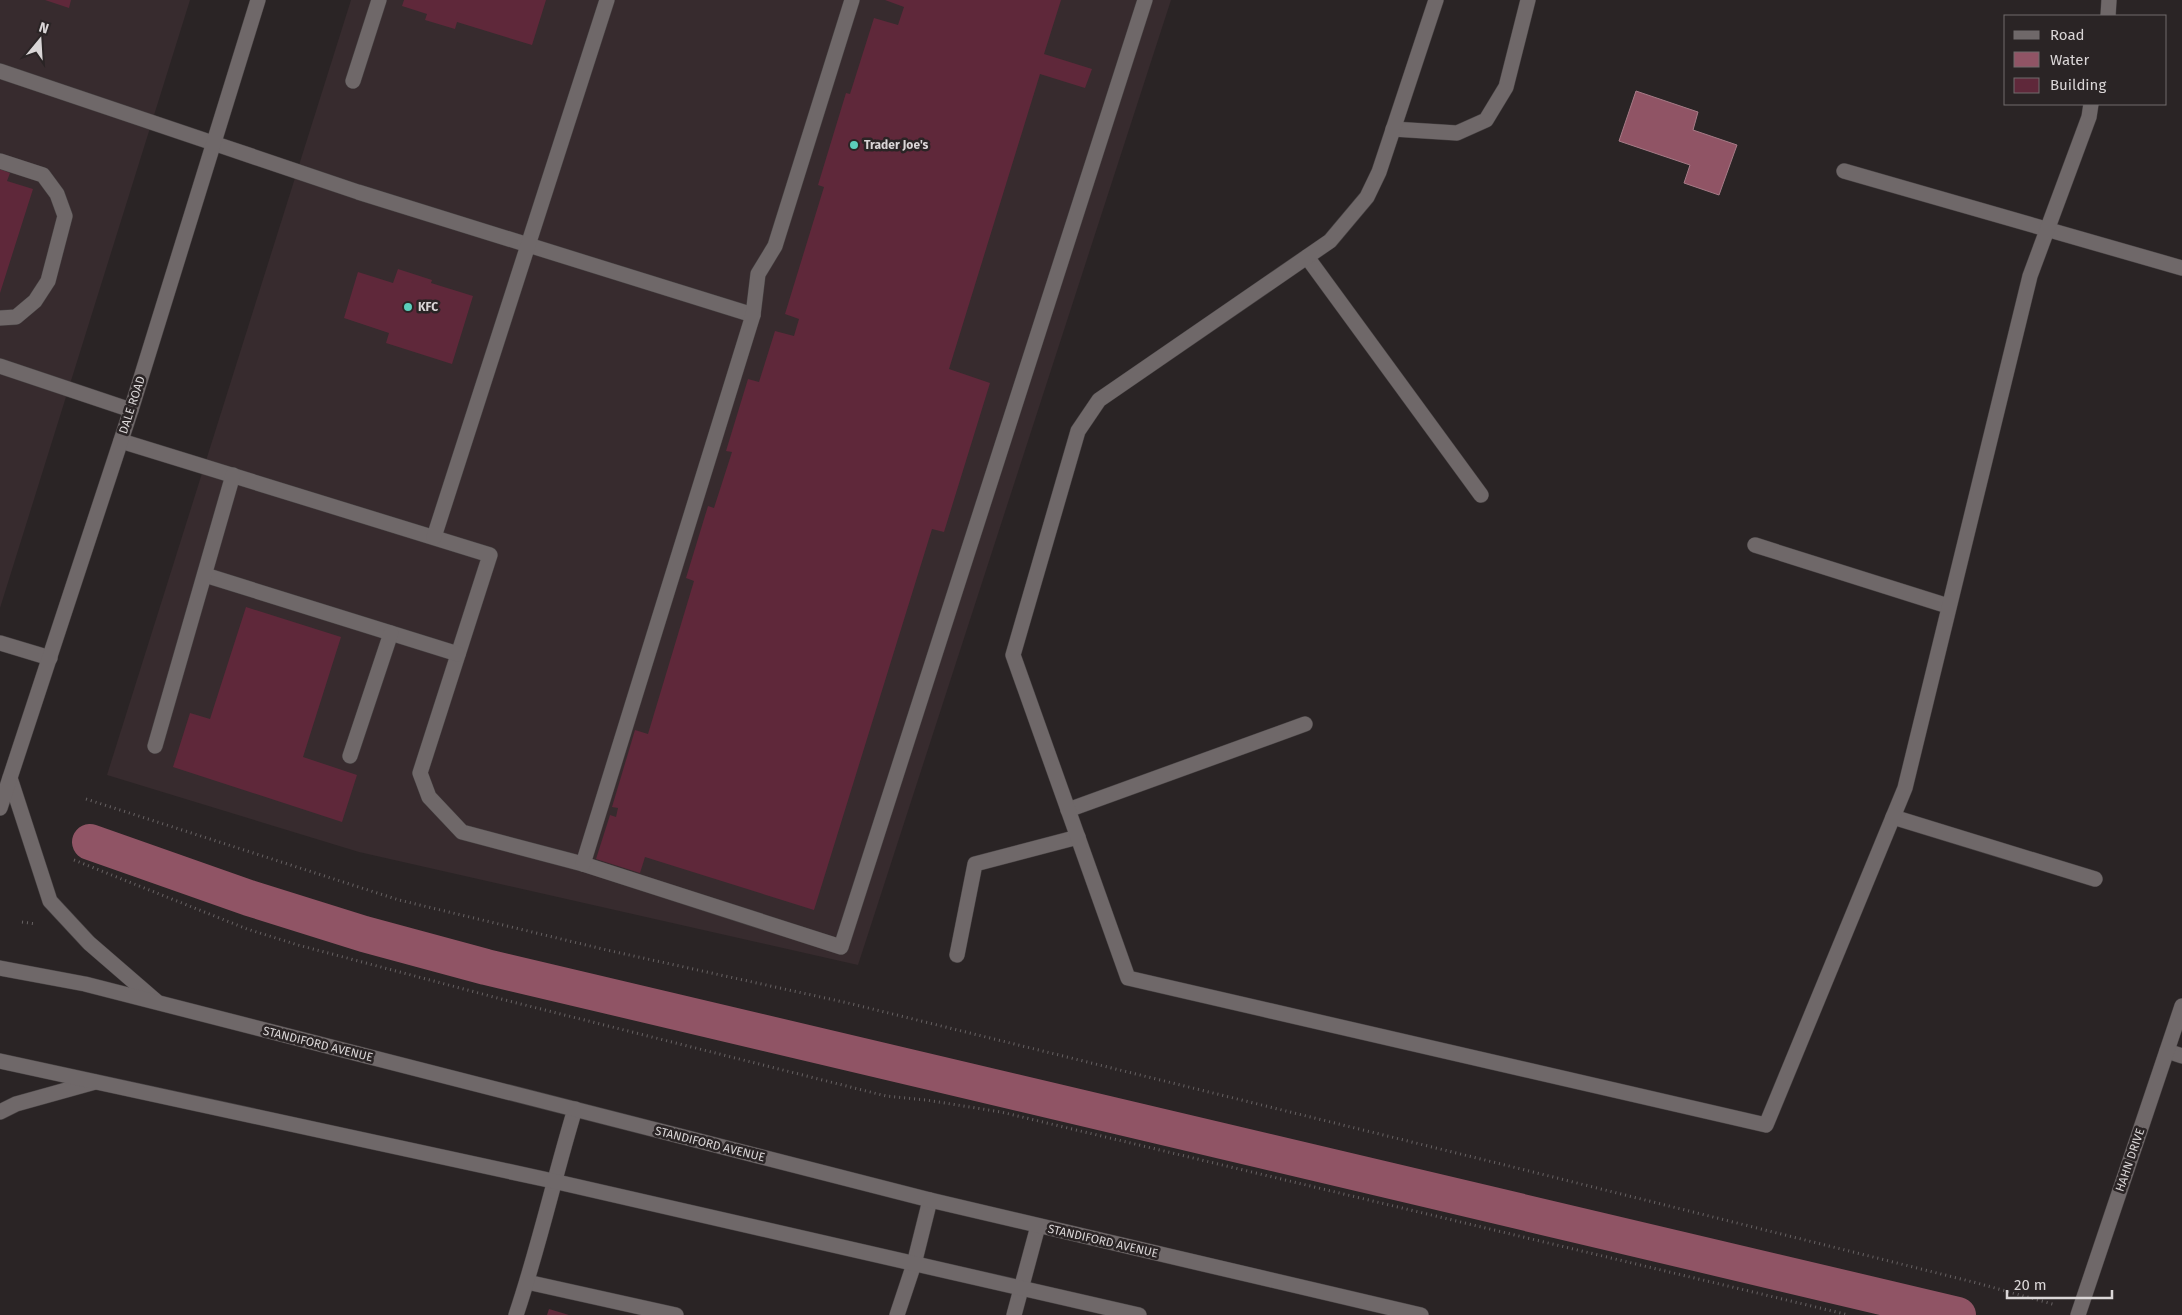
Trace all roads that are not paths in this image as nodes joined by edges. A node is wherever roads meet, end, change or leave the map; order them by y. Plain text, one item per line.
1 (258, 0) edge
2 (379, 0) edge
3 (607, 0) edge
4 (852, 0) edge
5 (1145, 0) edge
6 (1436, 0) edge
7 (1528, 0) edge
8 (2109, 0) edge
9 (2108, 15) edge
10 (0, 70) edge
11 (353, 81) dead end
12 (2091, 105) edge
13 (1393, 129) junction
14 (213, 143) junction
15 (0, 161) edge
16 (1844, 171) dead end
17 (2048, 228) junction
18 (528, 244) junction
19 (1307, 257) junction
20 (2182, 268) edge
21 (753, 315) junction
22 (0, 318) edge
23 (0, 366) edge
24 (131, 410) junction
25 (121, 441) junction
26 (233, 475) junction
27 (1481, 495) dead end
28 (434, 537) junction
29 (1755, 546) dead end
30 (205, 575) junction
31 (1948, 606) junction
32 (391, 633) junction
33 (0, 643) edge
34 (458, 654) junction
35 (50, 658) junction
36 (1305, 724) dead end
37 (155, 746) dead end
38 (350, 756) dead end
39 (10, 778) junction
40 (0, 808) edge
41 (1068, 810) junction
42 (1893, 818) junction
43 (1078, 837) junction
44 (583, 864) junction
45 (2095, 879) dead end
46 (957, 955) dead end
47 (0, 968) edge
48 (159, 1004) junction
49 (2182, 1006) edge
50 (2175, 1054) edge
51 (0, 1061) edge
52 (95, 1082) junction
53 (575, 1109) junction
54 (0, 1112) edge
55 (553, 1181) junction
56 (930, 1200) junction
57 (1038, 1226) junction
58 (914, 1264) junction
59 (527, 1282) junction
60 (1023, 1288) junction
61 (2079, 1313) edge
62 (516, 1315) edge
63 (676, 1315) edge
64 (897, 1315) edge
65 (1014, 1315) edge
66 (1139, 1315) edge
67 (1421, 1315) edge

1 - 14 main road, DALE ROAD
2 - 11 main road
3 - 18 main road
4 - 21 main road
5 - 44 main road
6 - 13 main road
7 - 13 main road
8 - 9 main road
10 - 14 main road
12 - 17 main road
13 - 19 main road
14 - 18 main road
14 - 24 main road, DALE ROAD
15 - 22 main road
16 - 17 main road
17 - 20 main road
17 - 31 main road
18 - 21 main road
18 - 28 main road
19 - 27 main road
19 - 41 main road
21 - 44 main road
23 - 24 main road
24 - 25 main road, DALE ROAD
25 - 26 main road
25 - 35 main road, DALE ROAD
26 - 28 main road
26 - 30 main road
28 - 34 main road
29 - 31 main road
30 - 32 main road
30 - 37 main road
31 - 42 main road
32 - 34 main road
32 - 38 main road
33 - 35 main road
34 - 44 main road
35 - 39 main road, DALE ROAD
36 - 41 main road
39 - 40 main road, DALE ROAD
39 - 48 main road
41 - 43 main road
42 - 43 main road
42 - 45 main road
43 - 46 main road
47 - 48 main road, STANDIFORD AVENUE
48 - 53 main road, STANDIFORD AVENUE
49 - 50 main road, HAHN DRIVE
50 - 61 main road, HAHN DRIVE
51 - 52 main road
52 - 54 main road
52 - 55 main road
53 - 55 main road
53 - 56 main road, STANDIFORD AVENUE
55 - 58 main road
55 - 59 main road
56 - 57 main road, STANDIFORD AVENUE
56 - 58 main road
57 - 60 main road
57 - 67 main road, STANDIFORD AVENUE
58 - 60 main road
58 - 64 main road
59 - 62 main road
59 - 63 main road
60 - 65 main road
60 - 66 main road

